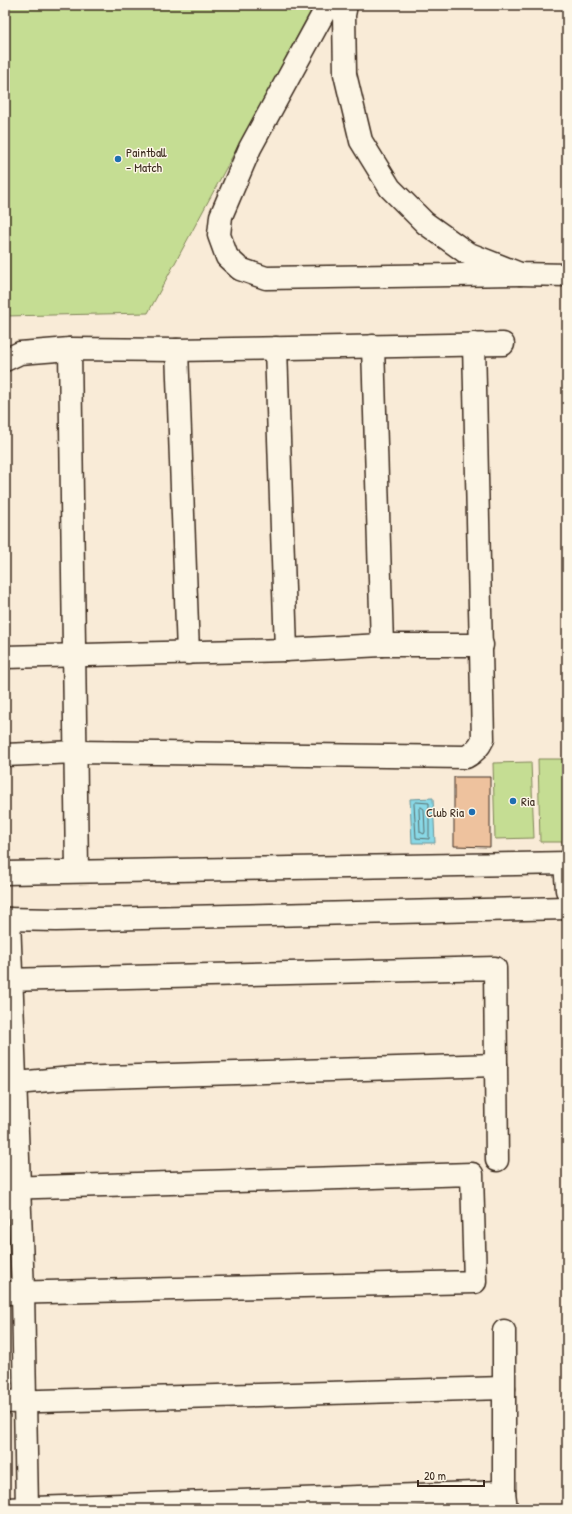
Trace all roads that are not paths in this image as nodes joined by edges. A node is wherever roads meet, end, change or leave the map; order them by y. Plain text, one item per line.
1 (328, 5) edge
2 (346, 5) edge
3 (520, 274) junction
4 (567, 275) edge
5 (474, 344) junction
6 (503, 344) dead end
7 (373, 346) junction
8 (276, 348) junction
9 (70, 349) junction
10 (177, 350) junction
11 (5, 360) edge
12 (382, 645) junction
13 (482, 645) junction
14 (286, 650) junction
15 (188, 653) junction
16 (76, 655) junction
17 (5, 657) edge
18 (76, 752) junction
19 (5, 755) edge
20 (566, 863) edge
21 (77, 870) junction
22 (5, 873) edge
23 (567, 890) edge
24 (567, 908) edge
25 (7, 919) edge
26 (9, 980) edge
27 (496, 1064) junction
28 (10, 1084) edge
29 (497, 1160) dead end
30 (11, 1188) edge
31 (14, 1292) edge
32 (504, 1331) dead end
33 (504, 1388) junction
34 (15, 1401) edge
35 (505, 1500) edge
36 (27, 1508) edge
37 (5, 1509) edge

1 - 3 street
2 - 3 street
3 - 4 street
5 - 6 street
5 - 7 street
5 - 13 street
7 - 8 street
7 - 12 street
8 - 10 street
8 - 14 street
9 - 10 street
9 - 11 street
9 - 16 street
10 - 15 street
12 - 13 street
12 - 14 street
13 - 18 street
14 - 15 street
15 - 16 street
16 - 17 street
16 - 18 street
18 - 19 street
18 - 21 street
20 - 21 street
20 - 23 street
21 - 22 street
24 - 25 street
25 - 26 street
26 - 27 street
26 - 28 street
27 - 28 street
27 - 29 street
28 - 30 street
30 - 31 street
30 - 31 street
31 - 34 street
32 - 33 street
33 - 34 street
33 - 35 street
34 - 36 street
35 - 36 street
36 - 37 street

